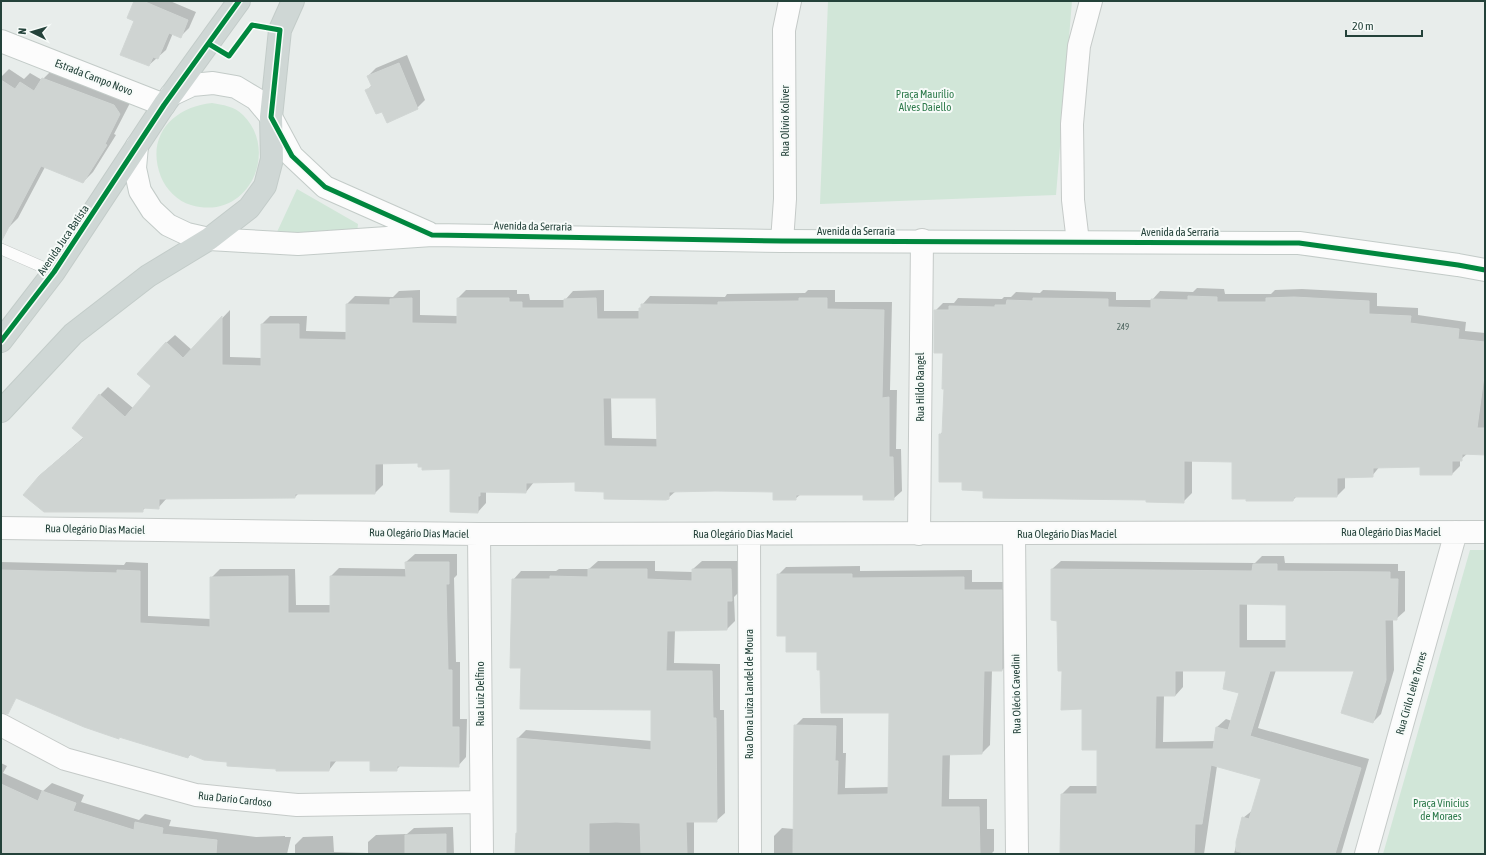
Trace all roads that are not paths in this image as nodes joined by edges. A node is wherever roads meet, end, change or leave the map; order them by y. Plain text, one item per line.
1 (239, 1) edge
2 (293, 1) edge
3 (790, 1) edge
4 (1091, 1) edge
5 (1, 41) edge
6 (167, 100) junction
7 (271, 117) junction
8 (137, 146) junction
9 (432, 234) junction
10 (209, 240) junction
11 (922, 240) junction
12 (782, 241) junction
13 (1078, 242) junction
14 (1, 249) edge
15 (1485, 270) edge
16 (54, 272) junction
17 (1, 342) edge
18 (1, 411) edge
19 (1, 528) edge
20 (1456, 532) junction
21 (1485, 532) edge
22 (479, 534) junction
23 (749, 534) junction
24 (919, 534) junction
25 (1014, 534) junction
26 (1, 725) edge
27 (481, 802) junction
28 (482, 854) edge
29 (750, 854) edge
30 (1017, 854) edge
31 (1366, 854) edge

1 - 6 main road
2 - 7 main road
3 - 12 street, Rua Olívio Koliver
4 - 13 street
5 - 6 street, Estrada Campo Novo
6 - 7 street, Avenida da Serraria
6 - 8 main road, Avenida Juca Batista
7 - 9 street, Avenida da Serraria
7 - 10 main road
8 - 10 street, Avenida da Serraria
8 - 16 main road, Avenida Juca Batista
9 - 10 street, Avenida da Serraria
9 - 12 street, Avenida da Serraria
10 - 18 main road
11 - 12 street, Avenida da Serraria
11 - 13 street, Avenida da Serraria
11 - 24 street, Rua Hildo Rangel
13 - 15 street, Avenida da Serraria
14 - 16 lane
16 - 17 main road, Avenida Juca Batista
19 - 22 street, Rua Olegário Dias Maciel
20 - 21 street, Rua Olegário Dias Maciel
20 - 25 street, Rua Olegário Dias Maciel
20 - 31 street, Rua Cirilo Leite Torres
22 - 23 street, Rua Olegário Dias Maciel
22 - 27 street, Rua Luiz Delfino
23 - 24 street, Rua Olegário Dias Maciel
23 - 29 street, Rua Dona Luiza Landel de Moura
24 - 25 street, Rua Olegário Dias Maciel
25 - 30 street, Rua Olécio Cavedini
26 - 27 street, Rua Dario Cardoso
27 - 28 street, Rua Luiz Delfino

